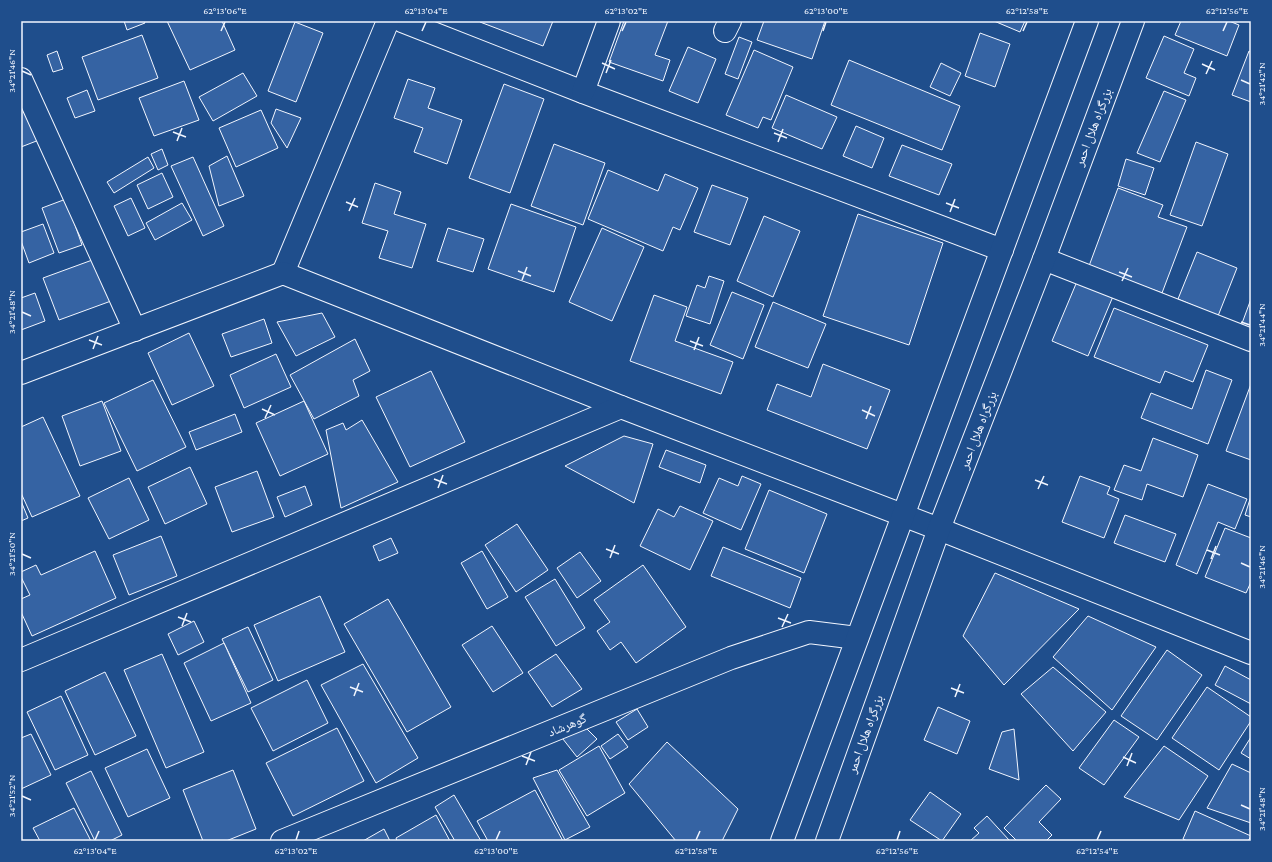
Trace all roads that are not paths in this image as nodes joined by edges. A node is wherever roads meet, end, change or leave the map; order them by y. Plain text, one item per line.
1 (388, 21) edge
2 (402, 21) edge
3 (609, 21) edge
4 (1088, 21) edge
5 (1133, 21) edge
6 (21, 78) edge
7 (583, 92) junction
8 (1002, 250) junction
9 (1044, 259) junction
10 (283, 273) junction
11 (135, 330) junction
12 (1251, 340) edge
13 (21, 373) edge
14 (620, 407) junction
15 (903, 516) junction
16 (939, 530) junction
17 (857, 638) junction
18 (1251, 654) edge
19 (21, 660) edge
20 (282, 841) edge
21 (782, 841) edge
22 (827, 841) edge

1 - 10 main road
2 - 7 main road
3 - 7 main road
4 - 8 main road
5 - 9 main road, بزرگراه هلال احمر
6 - 11 main road
7 - 8 main road
8 - 15 main road
9 - 12 main road
9 - 16 main road, بزرگراه هلال احمر
10 - 11 main road
10 - 14 main road
11 - 13 main road
14 - 15 main road
14 - 19 main road
15 - 16 main road
15 - 17 main road
16 - 18 main road
16 - 22 main road, بزرگراه هلال احمر
17 - 20 main road, گوهرشاد
17 - 21 main road

